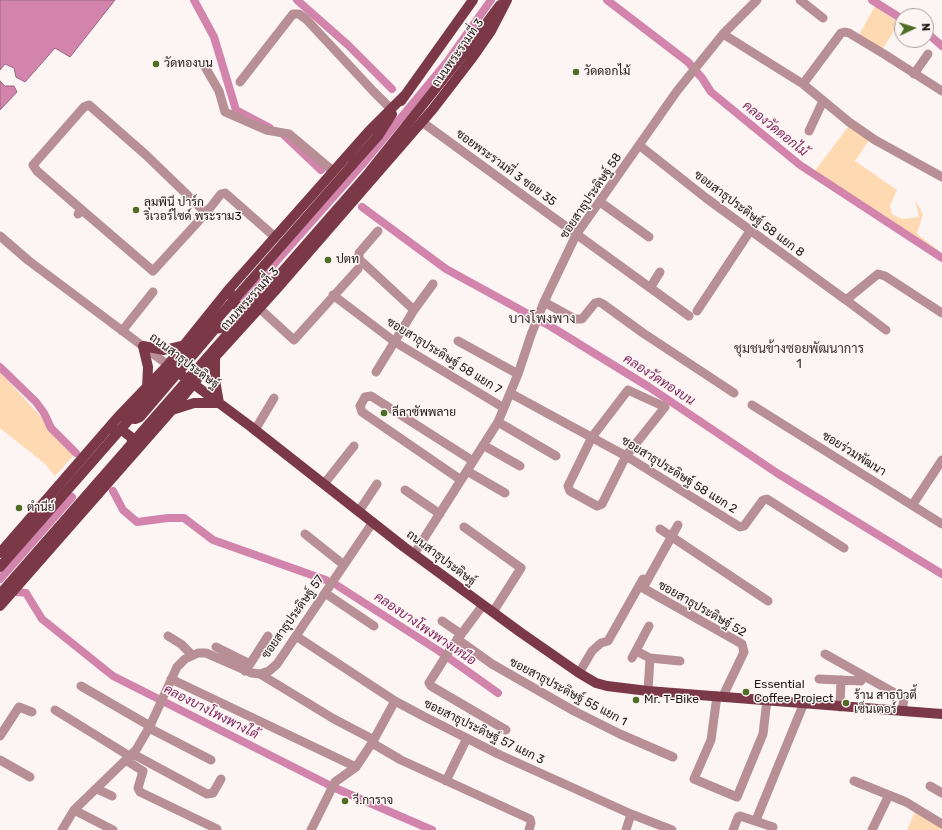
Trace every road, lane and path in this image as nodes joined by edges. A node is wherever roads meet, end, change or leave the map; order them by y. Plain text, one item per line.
1 (473, 0) edge
2 (504, 0) edge
3 (507, 0) edge
4 (757, 0) edge
5 (800, 0) edge
6 (823, 18) dead end
7 (723, 34) junction
8 (928, 54) dead end
9 (204, 65) dead end
10 (914, 74) junction
11 (240, 82) dead end
12 (803, 84) junction
13 (942, 91) edge
14 (404, 96) junction
15 (823, 102) junction
16 (391, 109) junction
17 (422, 122) junction
18 (809, 131) dead end
19 (639, 145) junction
20 (333, 171) junction
21 (942, 177) edge
22 (600, 202) junction
23 (206, 213) junction
24 (378, 231) dead end
25 (750, 231) junction
26 (576, 235) junction
27 (0, 236) edge
28 (275, 237) junction
29 (649, 237) dead end
30 (358, 269) dead end
31 (660, 272) dead end
32 (433, 284) dead end
33 (230, 288) junction
34 (650, 288) junction
35 (153, 292) dead end
36 (333, 295) junction
37 (846, 300) junction
38 (544, 302) junction
39 (258, 309) junction
40 (414, 310) junction
41 (942, 313) edge
42 (239, 330) junction
43 (886, 330) dead end
44 (122, 331) junction
45 (458, 341) dead end
46 (395, 342) junction
47 (185, 345) junction
48 (143, 346) junction
49 (215, 357) junction
50 (168, 365) junction
51 (376, 372) dead end
52 (178, 373) junction
53 (518, 374) junction
54 (193, 384) junction
55 (147, 388) junction
56 (510, 393) junction
57 (734, 393) dead end
58 (274, 398) dead end
59 (219, 403) junction
60 (752, 405) dead end
61 (504, 408) junction
62 (172, 410) junction
63 (118, 417) junction
64 (498, 422) junction
65 (255, 430) junction
66 (105, 431) junction
67 (592, 437) junction
68 (483, 445) junction
69 (354, 446) dead end
70 (134, 453) junction
71 (556, 456) dead end
72 (626, 456) junction
73 (942, 460) edge
74 (473, 461) junction
75 (520, 466) dead end
76 (467, 471) junction
77 (461, 480) junction
78 (324, 484) junction
79 (377, 484) dead end
80 (405, 490) dead end
81 (505, 493) dead end
82 (913, 504) junction
83 (359, 511) junction
84 (440, 514) junction
85 (373, 522) junction
86 (942, 524) edge
87 (678, 525) dead end
88 (464, 527) dead end
89 (660, 528) dead end
90 (305, 534) dead end
91 (672, 537) junction
92 (844, 548) dead end
93 (0, 553) edge
94 (414, 554) junction
95 (654, 560) dead end
96 (344, 565) junction
97 (0, 568) edge
98 (325, 593) junction
99 (2, 600) edge
100 (768, 601) dead end
101 (483, 605) junction
102 (493, 612) junction
103 (442, 621) dead end
104 (374, 626) dead end
105 (649, 626) dead end
106 (168, 636) dead end
107 (268, 636) dead end
108 (296, 636) junction
109 (459, 637) junction
110 (216, 648) dead end
111 (825, 654) dead end
112 (192, 655) junction
113 (650, 658) junction
114 (680, 661) dead end
115 (248, 668) junction
116 (260, 674) junction
117 (580, 674) junction
118 (819, 678) dead end
119 (171, 679) junction
120 (841, 680) junction
121 (861, 681) dead end
122 (81, 686) dead end
123 (648, 691) junction
124 (720, 696) junction
125 (767, 700) junction
126 (395, 701) junction
127 (804, 703) junction
128 (840, 707) junction
129 (55, 710) dead end
130 (902, 711) junction
131 (32, 712) dead end
132 (942, 714) edge
133 (150, 727) junction
134 (506, 730) dead end
135 (0, 736) edge
136 (467, 738) junction
137 (373, 742) junction
138 (130, 757) junction
139 (673, 757) dead end
140 (0, 760) edge
141 (211, 760) dead end
142 (356, 767) junction
143 (30, 777) dead end
144 (221, 778) dead end
145 (446, 780) junction
146 (854, 781) dead end
147 (930, 786) dead end
148 (97, 789) junction
149 (942, 793) edge
150 (889, 795) junction
151 (112, 796) dead end
152 (74, 810) junction
153 (631, 814) junction
154 (756, 820) junction
155 (942, 824) edge
156 (774, 828) dead end
157 (217, 829) dead end
158 (62, 830) edge
159 (113, 830) edge
160 (311, 830) edge
161 (528, 830) edge
162 (626, 830) edge
163 (672, 830) edge
164 (733, 830) edge
165 (872, 830) edge

1 - 14 main road, ถนนพระรามที่ 3
2 - 99 main road, ถนนพระรามที่ 3, bridge
3 - 17 main road, ถนนพระรามที่ 3
4 - 7 street, ซอยสาธุประดิษฐ์ 58
5 - 6 street
7 - 12 street
7 - 19 street, ซอยสาธุประดิษฐ์ 58
8 - 10 street
9 - 20 street
10 - 12 street
10 - 13 street
11 - 16 street
12 - 15 street
14 - 16 main road, ถนนพระรามที่ 3
14 - 97 main road, ถนนพระรามที่ 3, bridge
15 - 18 street
15 - 21 street
16 - 20 main road, ถนนพระรามที่ 3
17 - 26 street, ซอยพระรามที่ 3 ซอย 35
17 - 39 main road, ถนนพระรามที่ 3
19 - 22 street, ซอยสาธุประดิษฐ์ 58
19 - 25 street, ซอยสาธุประดิษฐ์ 58 แยก 8
20 - 28 main road, ถนนพระรามที่ 3
22 - 26 street, ซอยสาธุประดิษฐ์ 58
22 - 29 street
23 - 23 street
23 - 28 street
24 - 40 street
25 - 34 street, ซอยพระรามที่ 3 ซอย 35
25 - 37 street, ซอยสาธุประดิษฐ์ 58 แยก 8
26 - 34 street, ซอยพระรามที่ 3 ซอย 35
26 - 38 street, ซอยสาธุประดิษฐ์ 58
27 - 44 street, ถนนสาธุประดิษฐ์
28 - 33 main road, ถนนพระรามที่ 3
30 - 36 street
31 - 34 street
32 - 40 street
33 - 39 main road
33 - 47 main road, ถนนพระรามที่ 3
35 - 44 street
36 - 39 street
36 - 46 street, ซอยสาธุประดิษฐ์ 58 แยก 7
37 - 41 street
37 - 43 street, ซอยสาธุประดิษฐ์ 58 แยก 8
38 - 53 street, ซอยสาธุประดิษฐ์ 58
38 - 57 street
39 - 42 main road, ถนนพระรามที่ 3
40 - 46 street
42 - 49 main road, ถนนพระรามที่ 3
42 - 52 main road
44 - 48 street, ถนนสาธุประดิษฐ์
45 - 53 street
46 - 51 street
46 - 61 street, ซอยสาธุประดิษฐ์ 58 แยก 7
47 - 48 main road
47 - 50 main road, ถนนพระรามที่ 3
48 - 50 street, ถนนสาธุประดิษฐ์
48 - 55 main road
49 - 54 main road, ถนนพระรามที่ 3
49 - 59 main road
50 - 52 main road, ถนนสาธุประดิษฐ์
50 - 55 main road, ถนนพระรามที่ 3
52 - 54 main road, ถนนสาธุประดิษฐ์
52 - 63 main road
53 - 56 street, ซอยสาธุประดิษฐ์ 58
54 - 59 main road, ถนนสาธุประดิษฐ์
54 - 62 main road, ถนนพระรามที่ 3
55 - 63 main road, ถนนพระรามที่ 3
56 - 61 street, ซอยสาธุประดิษฐ์ 58
56 - 67 street, ซอยสาธุประดิษฐ์ 58 แยก 2
58 - 65 street
59 - 62 main road
59 - 65 main road, ถนนสาธุประดิษฐ์
60 - 82 street, ซอยร่วมพัฒนา
61 - 64 street, ซอยสาธุประดิษฐ์ 58
62 - 70 main road, ถนนพระรามที่ 3
63 - 66 main road, ถนนพระรามที่ 3
64 - 68 street, ซอยสาธุประดิษฐ์ 58
64 - 71 street
65 - 78 main road, ถนนสาธุประดิษฐ์
66 - 70 main road
66 - 93 main road, ถนนพระรามที่ 3
67 - 72 street, ซอยสาธุประดิษฐ์ 58 แยก 2
67 - 72 street
67 - 72 street
68 - 74 street, ซอยสาธุประดิษฐ์ 58
68 - 75 street
69 - 78 street
70 - 99 main road, ถนนพระรามที่ 3
72 - 92 street, ซอยสาธุประดิษฐ์ 58 แยก 2
73 - 82 street
74 - 76 street, ซอยสาธุประดิษฐ์ 58
74 - 77 street
76 - 77 street, ซอยสาธุประดิษฐ์ 58
76 - 81 street
77 - 84 street, ซอยสาธุประดิษฐ์ 58
78 - 83 main road, ถนนสาธุประดิษฐ์
79 - 83 street
80 - 84 street
82 - 86 street, ซอยร่วมพัฒนา
83 - 85 main road, ถนนสาธุประดิษฐ์
84 - 94 street, ซอยสาธุประดิษฐ์ 58
85 - 94 main road, ถนนสาธุประดิษฐ์
85 - 96 street, ซอยสาธุประดิษฐ์ 57
87 - 91 street, ซอยสาธุประดิษฐ์ 52
88 - 102 street
89 - 91 street
90 - 96 street
91 - 100 street
91 - 124 street, ซอยสาธุประดิษฐ์ 52
94 - 101 main road, ถนนสาธุประดิษฐ์
95 - 117 street
96 - 98 street, ซอยสาธุประดิษฐ์ 57
98 - 104 street
98 - 108 street, ซอยสาธุประดิษฐ์ 57
101 - 102 main road, ถนนสาธุประดิษฐ์
101 - 109 street
102 - 117 main road, ถนนสาธุประดิษฐ์
103 - 109 street, ซอยสาธุประดิษฐ์ 55 แยก 1
105 - 113 street
106 - 112 street
107 - 115 street
108 - 116 street, ซอยสาธุประดิษฐ์ 57
108 - 126 street, ซอยสาธุประดิษฐ์ 57 แยก 3
109 - 134 street
109 - 139 street, ซอยสาธุประดิษฐ์ 55 แยก 1
110 - 115 street
111 - 130 street
112 - 115 street, ซอยสาธุประดิษฐ์ 57
112 - 119 street
113 - 114 street
113 - 123 street
115 - 116 street, ซอยสาธุประดิษฐ์ 57
116 - 137 street
117 - 123 main road, ถนนสาธุประดิษฐ์
118 - 120 street
119 - 133 street
119 - 142 street
120 - 121 street
120 - 128 street
122 - 133 street
123 - 124 main road, ถนนสาธุประดิษฐ์
124 - 125 main road, ถนนสาธุประดิษฐ์
124 - 125 street
125 - 127 main road, ถนนสาธุประดิษฐ์
126 - 136 street, ซอยสาธุประดิษฐ์ 57 แยก 3
126 - 137 street
127 - 128 main road, ถนนสาธุประดิษฐ์
127 - 154 street
128 - 130 main road, ถนนสาธุประดิษฐ์
129 - 138 street
130 - 132 main road, ถนนสาธุประดิษฐ์
131 - 135 street
133 - 138 street
133 - 141 street
136 - 145 street
136 - 153 street, ซอยสาธุประดิษฐ์ 57 แยก 3
137 - 142 street
137 - 145 street
138 - 144 street
138 - 148 street
138 - 157 street
140 - 143 street
142 - 160 street
145 - 161 street
146 - 150 street
147 - 149 street
148 - 151 street
148 - 152 street
150 - 155 street
150 - 165 street
152 - 158 street
152 - 159 street
153 - 162 street
153 - 163 street, ซอยสาธุประดิษฐ์ 57 แยก 3
154 - 156 street
154 - 164 street

